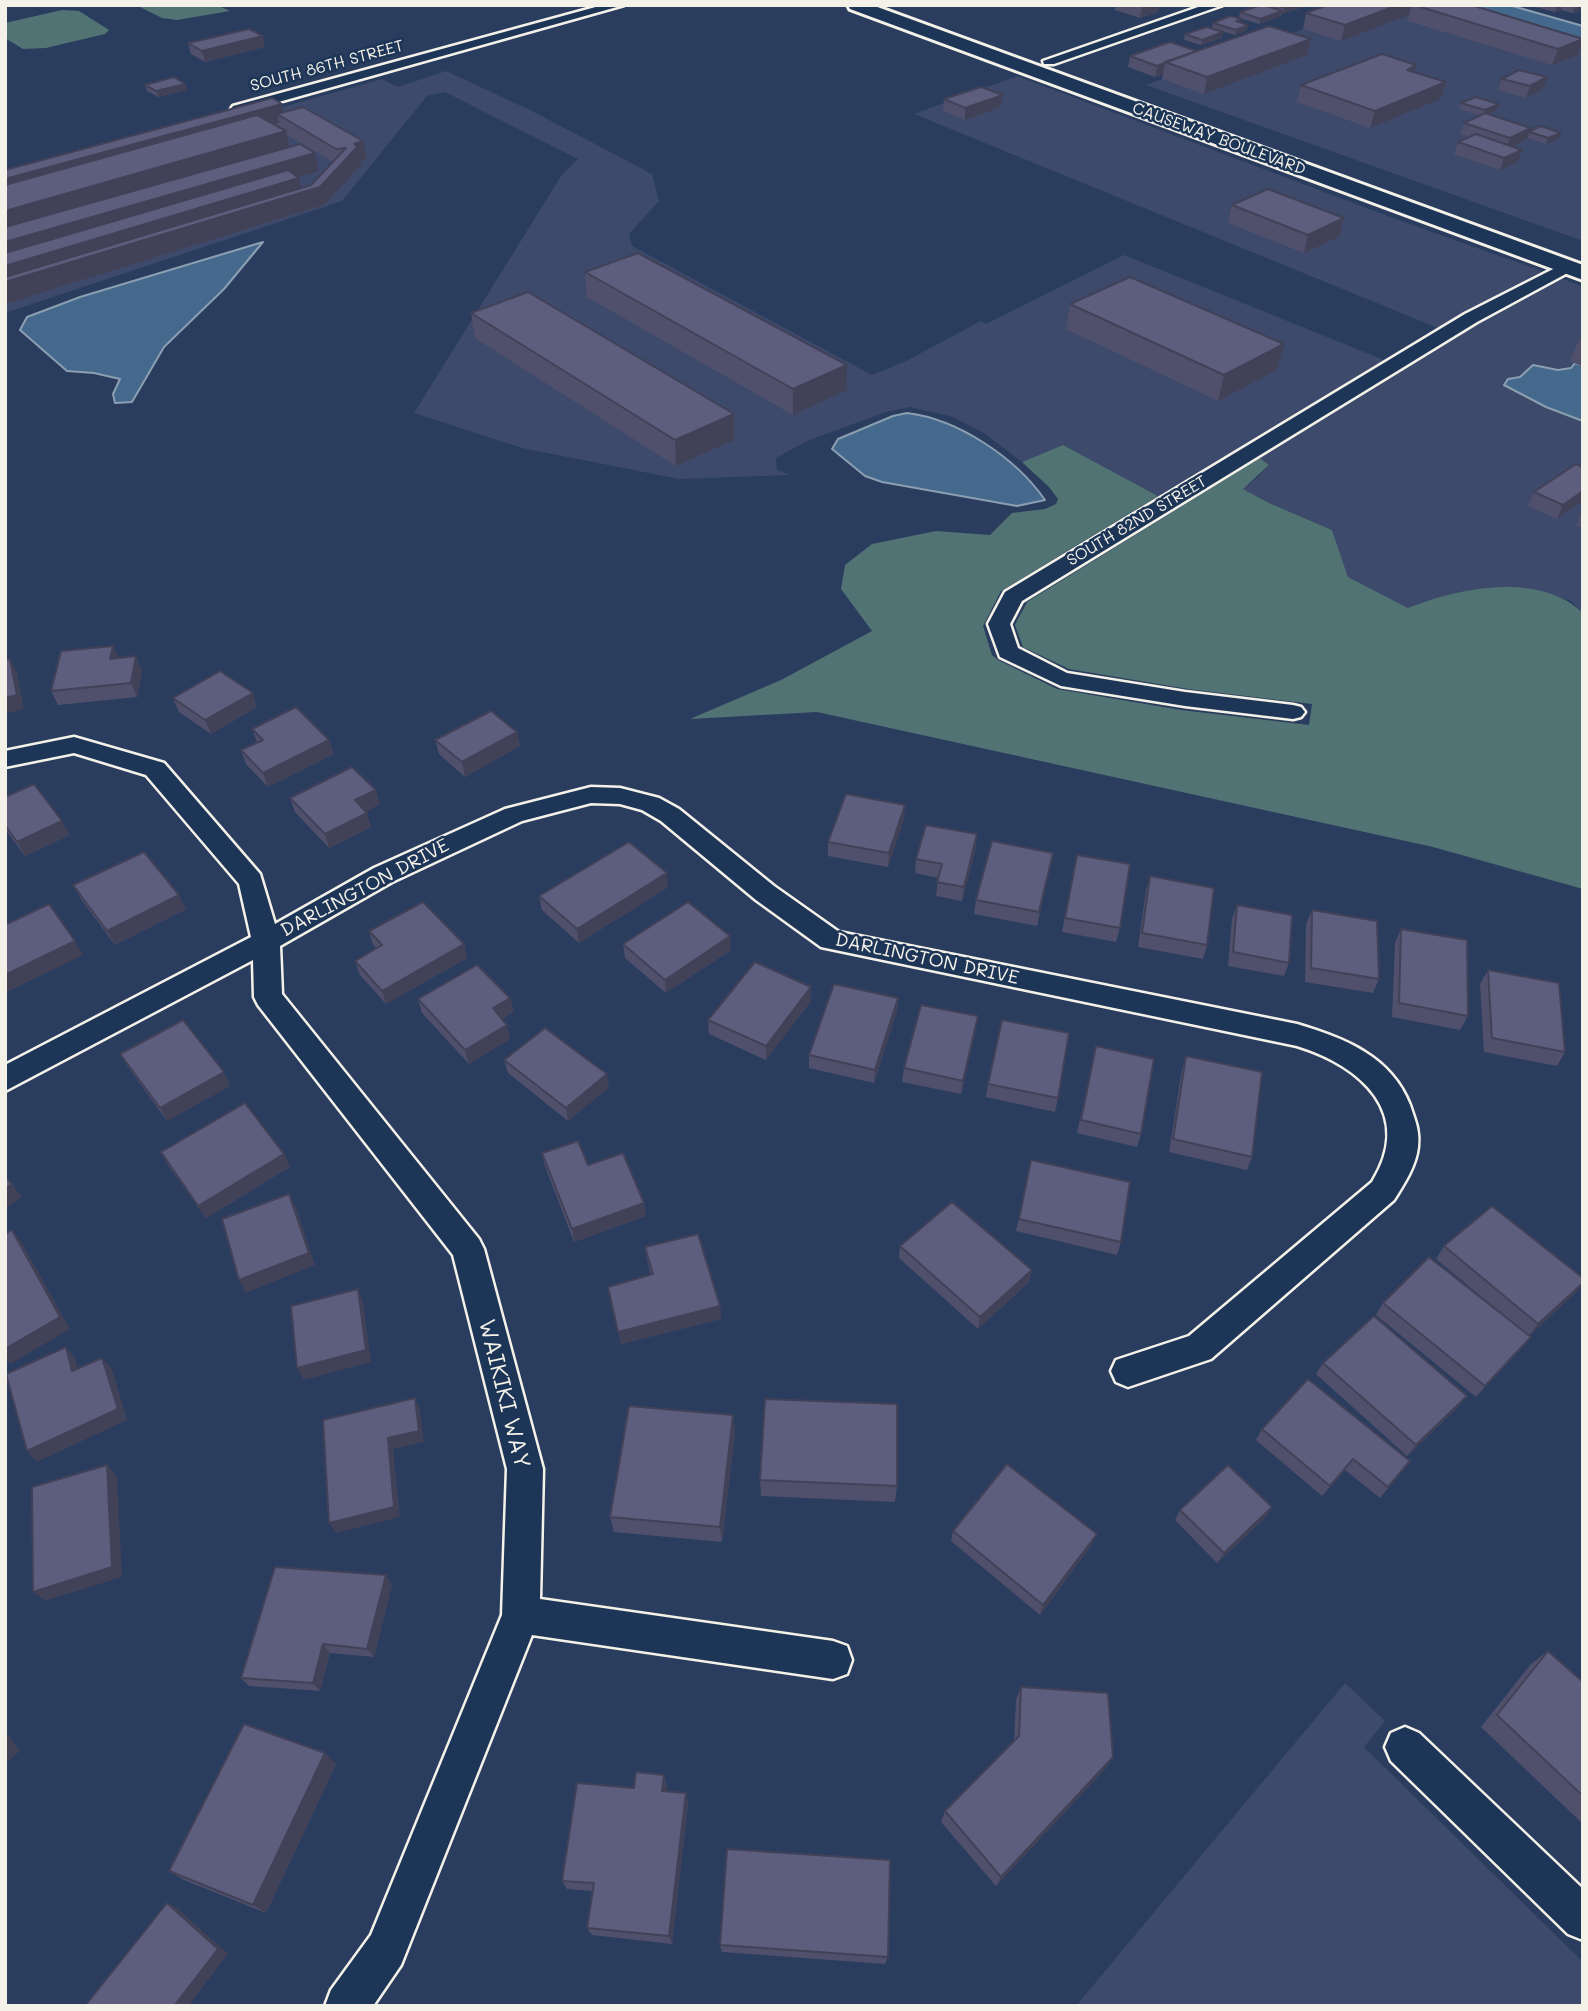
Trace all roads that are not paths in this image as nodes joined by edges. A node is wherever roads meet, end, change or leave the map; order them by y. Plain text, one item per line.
1 (618, 5) edge
2 (856, 5) edge
3 (896, 5) edge
4 (1207, 6) edge
5 (983, 52) junction
6 (1049, 61) junction
7 (1189, 112) junction
8 (220, 113) edge
9 (1397, 196) junction
10 (1579, 265) edge
11 (1293, 712) dead end
12 (5, 760) edge
13 (266, 941) junction
14 (5, 1079) edge
15 (1128, 1371) dead end
16 (521, 1615) junction
17 (833, 1660) dead end
18 (1405, 1747) dead end
19 (1583, 1919) edge
20 (347, 2006) edge

1 - 8 street, SOUTH 86TH STREET
2 - 5 main road, CAUSEWAY BOULEVARD
3 - 6 main road, CAUSEWAY BOULEVARD
4 - 6 street
5 - 7 main road
5 - 9 main road, CAUSEWAY BOULEVARD
6 - 7 main road, CAUSEWAY BOULEVARD
7 - 9 main road, CAUSEWAY BOULEVARD
9 - 10 main road
10 - 11 street, SOUTH 82ND STREET
12 - 13 street, WAIKIKI WAY
13 - 14 street, DARLINGTON DRIVE
13 - 15 street, DARLINGTON DRIVE
13 - 16 street, WAIKIKI WAY
16 - 17 street
16 - 20 street, WAIKIKI WAY
18 - 19 street

